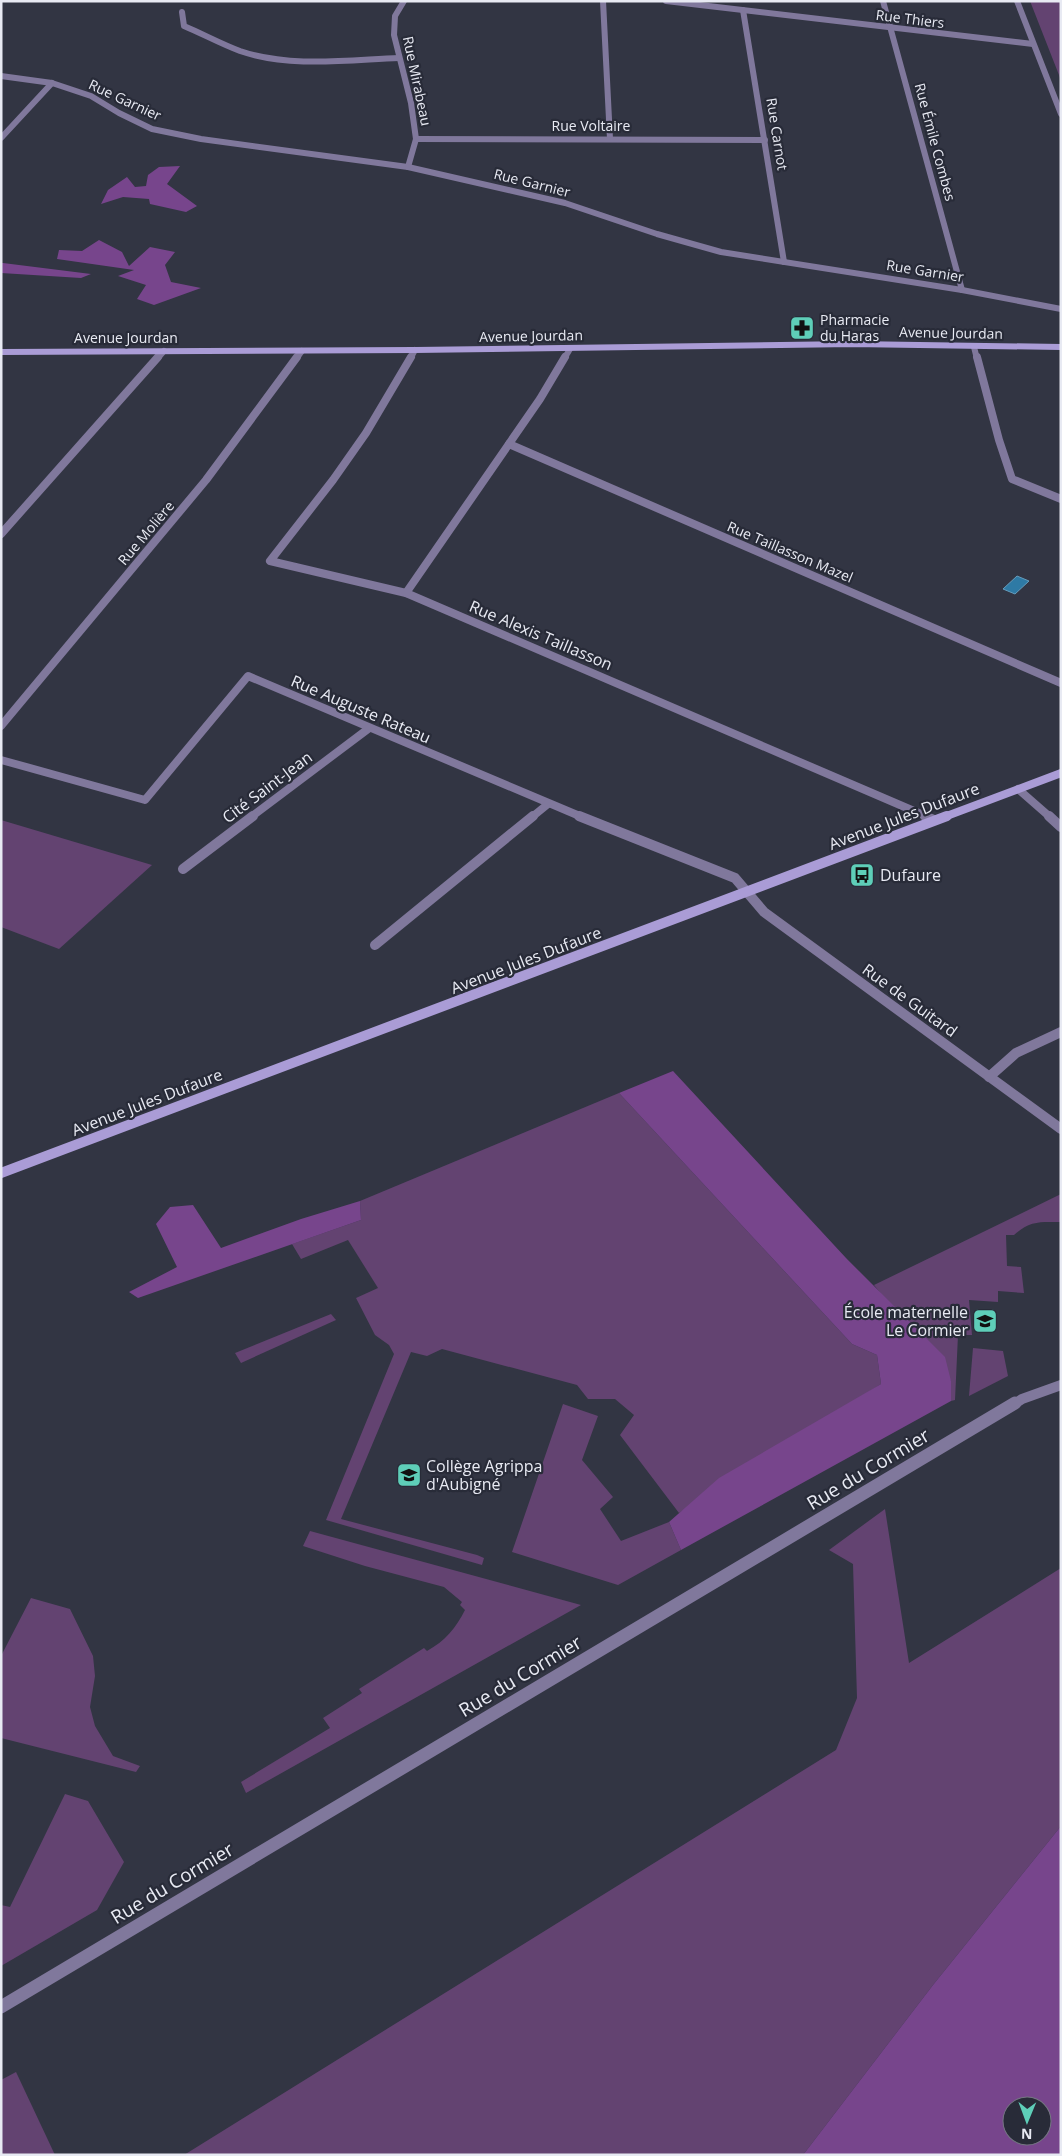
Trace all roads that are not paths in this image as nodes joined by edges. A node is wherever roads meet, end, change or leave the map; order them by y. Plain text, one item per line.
1 (404, 1) edge
2 (603, 1) edge
3 (666, 1) edge
4 (883, 1) edge
5 (1017, 1) edge
6 (743, 10) junction
7 (182, 12) dead end
8 (890, 28) junction
9 (1033, 44) junction
10 (399, 58) junction
11 (1, 76) edge
12 (52, 83) junction
13 (1061, 114) edge
14 (1, 138) edge
15 (416, 139) junction
16 (610, 139) junction
17 (765, 140) junction
18 (408, 167) junction
19 (784, 262) junction
20 (962, 290) junction
21 (1061, 309) edge
22 (974, 347) junction
23 (1061, 347) edge
24 (570, 349) junction
25 (415, 350) junction
26 (164, 351) junction
27 (302, 351) junction
28 (1, 352) edge
29 (509, 444) junction
30 (1061, 499) edge
31 (1, 534) edge
32 (406, 593) junction
33 (1061, 682) edge
34 (1, 726) edge
35 (368, 728) junction
36 (1, 760) edge
37 (1061, 773) edge
38 (1018, 789) junction
39 (548, 804) junction
40 (934, 820) junction
41 (1061, 827) edge
42 (184, 869) dead end
43 (745, 891) junction
44 (375, 945) dead end
45 (1061, 1032) edge
46 (989, 1077) junction
47 (1061, 1128) edge
48 (1, 1173) edge
49 (1061, 1385) edge
50 (1, 2007) edge

1 - 10 street, Rue Mirabeau
2 - 16 street
3 - 6 street, Rue Thiers
4 - 8 street, Rue Émile Combes
5 - 9 street
6 - 8 street, Rue Thiers
6 - 17 street, Rue Carnot
7 - 10 street
8 - 9 street, Rue Thiers
8 - 20 street, Rue Émile Combes
9 - 13 street
10 - 15 street, Rue Mirabeau
11 - 12 street, Rue Garnier
12 - 14 street
12 - 18 street, Rue Garnier
15 - 16 street, Rue Voltaire
15 - 18 street, Rue Mirabeau
16 - 17 street, Rue Voltaire
17 - 19 street, Rue Carnot
18 - 19 street, Rue Garnier
19 - 20 street, Rue Garnier
20 - 21 street, Rue Garnier
22 - 23 main road, Avenue Jourdan
22 - 24 main road, Avenue Jourdan
22 - 30 street
24 - 25 main road, Avenue Jourdan
24 - 29 street
25 - 27 main road, Avenue Jourdan
25 - 32 street, Rue Alexis Taillasson
26 - 27 main road, Avenue Jourdan
26 - 28 main road, Avenue Jourdan
26 - 31 street
27 - 34 street, Rue Molière
29 - 32 street
29 - 33 street, Rue Taillasson Mazel
32 - 40 street, Rue Alexis Taillasson
35 - 36 street, Rue Auguste Rateau
35 - 39 street, Rue Auguste Rateau
35 - 42 street, Cité Saint-Jean
37 - 38 main road, Avenue Jules Dufaure
38 - 40 main road, Avenue Jules Dufaure
38 - 41 street
39 - 43 street, Rue Auguste Rateau
39 - 44 street
40 - 43 main road, Avenue Jules Dufaure
43 - 46 street, Rue de Guitard
43 - 48 main road, Avenue Jules Dufaure
45 - 46 street
46 - 47 street, Rue de Guitard
49 - 50 street, Rue du Cormier

